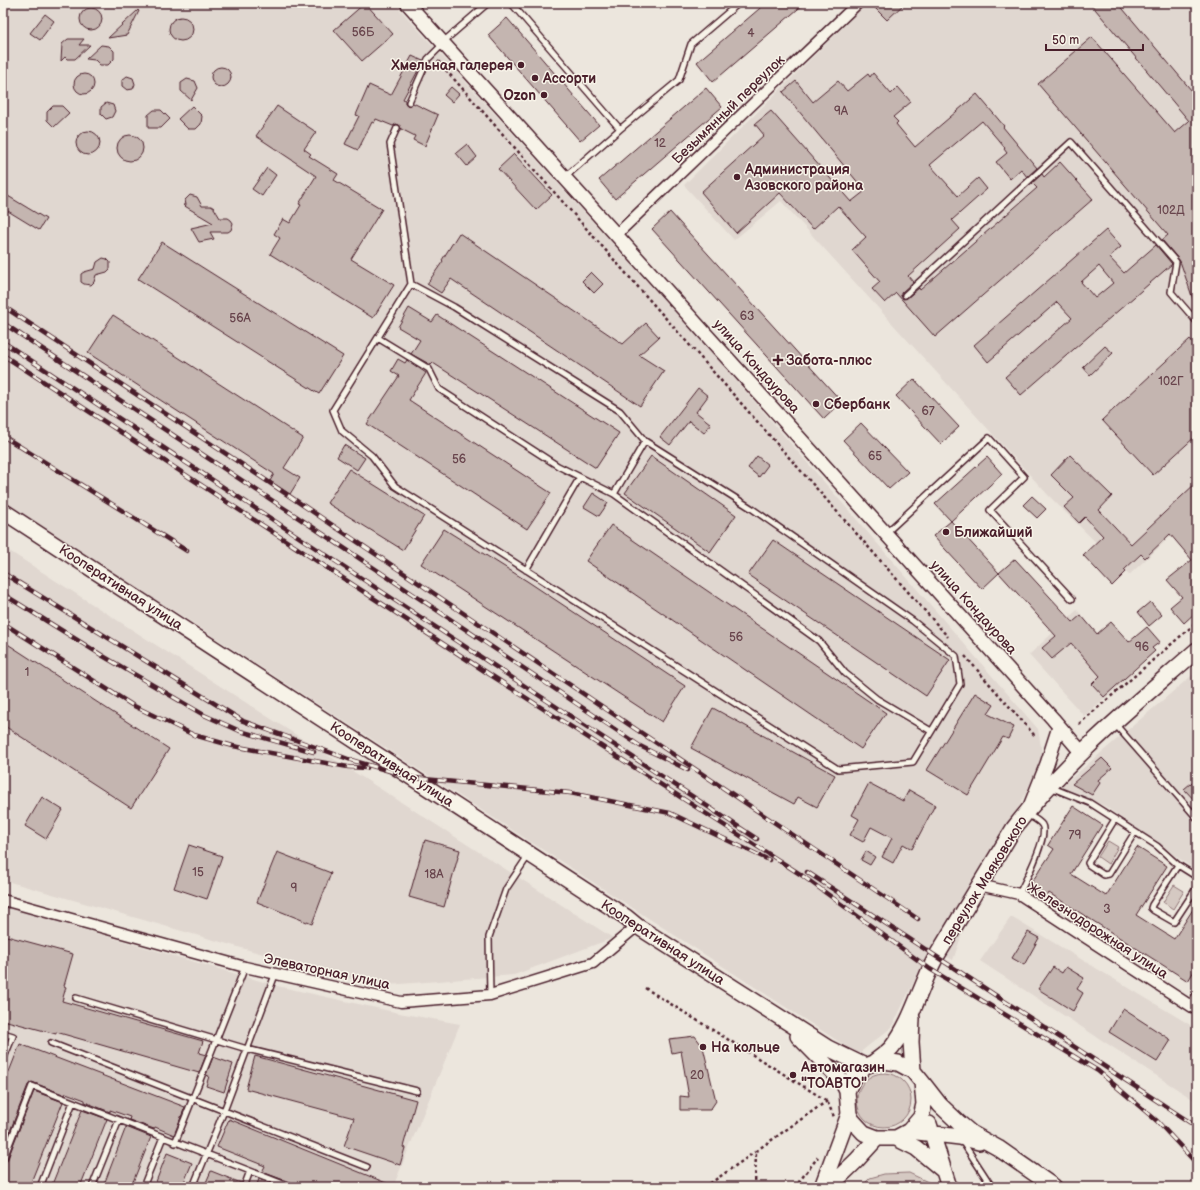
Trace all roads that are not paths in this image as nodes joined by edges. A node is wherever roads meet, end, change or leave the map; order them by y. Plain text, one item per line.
1 (407, 3) edge
2 (488, 3) edge
3 (511, 3) edge
4 (739, 3) edge
5 (858, 3) edge
6 (443, 43) junction
7 (409, 102) dead end
8 (397, 128) dead end
9 (620, 129) junction
10 (564, 177) junction
11 (617, 234) junction
12 (411, 284) junction
13 (905, 295) dead end
14 (1197, 322) edge
15 (378, 338) junction
16 (645, 441) junction
17 (580, 477) junction
18 (614, 494) junction
19 (3, 511) edge
20 (885, 533) junction
21 (526, 570) junction
22 (1072, 599) dead end
23 (1197, 650) edge
24 (1114, 723) junction
25 (1059, 727) junction
26 (931, 731) junction
27 (1082, 753) junction
28 (1050, 787) junction
29 (1027, 812) junction
30 (1197, 818) edge
31 (1115, 819) junction
32 (1136, 832) junction
33 (530, 854) junction
34 (1178, 865) junction
35 (1197, 877) edge
36 (979, 885) junction
37 (1197, 887) edge
38 (1019, 894) junction
39 (3, 900) edge
40 (637, 926) junction
41 (244, 967) junction
42 (274, 975) junction
43 (1197, 993) edge
44 (490, 995) junction
45 (76, 998) dead end
46 (1193, 1008) edge
47 (913, 1010) junction
48 (781, 1018) junction
49 (3, 1033) edge
50 (216, 1039) junction
51 (52, 1042) dead end
52 (247, 1049) junction
53 (3, 1060) edge
54 (869, 1064) junction
55 (917, 1076) junction
56 (417, 1091) dead end
57 (847, 1091) junction
58 (193, 1098) junction
59 (73, 1102) junction
60 (924, 1104) junction
61 (224, 1111) junction
62 (849, 1114) junction
63 (118, 1120) junction
64 (932, 1133) junction
65 (903, 1134) junction
66 (163, 1137) junction
67 (960, 1137) junction
68 (877, 1138) junction
69 (175, 1143) junction
70 (998, 1148) junction
71 (206, 1154) junction
72 (3, 1160) edge
73 (367, 1166) dead end
74 (250, 1171) junction
75 (944, 1172) junction
76 (40, 1187) edge
77 (92, 1187) edge
78 (144, 1187) edge
79 (193, 1187) edge
80 (244, 1187) edge
81 (291, 1187) edge
82 (822, 1187) edge
83 (829, 1187) edge
84 (950, 1187) edge
85 (992, 1187) edge
86 (1054, 1187) edge

1 - 6 street, улица Кондаурова
2 - 6 lane
3 - 9 lane
4 - 9 lane
5 - 11 street, Безымянный переулок
6 - 7 lane
6 - 10 street, улица Кондаурова
8 - 12 lane
9 - 10 lane
10 - 11 street, улица Кондаурова
11 - 20 street, улица Кондаурова
12 - 15 lane
12 - 16 lane
13 - 14 lane
15 - 17 lane
15 - 21 lane
16 - 18 lane
16 - 26 lane
17 - 18 lane
17 - 21 lane
18 - 26 lane
19 - 33 main road, Кооперативная улица
20 - 22 lane
20 - 25 street, улица Кондаурова
21 - 26 lane
23 - 24 main road, переулок Маяковского
24 - 27 main road, переулок Маяковского
24 - 30 lane
25 - 27 street, улица Кондаурова
25 - 29 street
27 - 28 main road, переулок Маяковского
28 - 29 main road, переулок Маяковского
28 - 31 lane
29 - 36 main road, переулок Маяковского
29 - 38 lane
31 - 32 lane
31 - 32 lane
32 - 34 lane
33 - 40 main road, Кооперативная улица
33 - 44 lane
34 - 35 lane
34 - 37 lane
36 - 38 street, Железнодорожная улица
36 - 47 main road, переулок Маяковского
38 - 46 street, Железнодорожная улица
39 - 41 street, Элеваторная улица
40 - 44 street, Элеваторная улица
40 - 48 main road, Кооперативная улица
41 - 42 street, Элеваторная улица
41 - 50 lane
42 - 44 street, Элеваторная улица
42 - 52 lane
43 - 46 lane
45 - 50 lane
47 - 54 main road
47 - 55 main road
48 - 54 main road, Кооперативная улица
48 - 57 main road, Кооперативная улица
49 - 53 lane
50 - 52 lane
50 - 58 lane
51 - 58 lane
52 - 56 lane
52 - 61 lane
54 - 55 main road
54 - 57 main road
55 - 60 main road
55 - 70 main road
57 - 62 main road
58 - 61 lane
58 - 69 lane
59 - 63 lane
59 - 72 lane
59 - 76 lane
60 - 64 main road
60 - 65 main road
61 - 71 lane
61 - 73 lane
62 - 68 main road
62 - 82 main road
63 - 66 lane
63 - 77 lane
64 - 65 main road
64 - 67 main road
64 - 75 main road
65 - 68 main road
65 - 75 main road
66 - 69 lane
66 - 78 lane
67 - 70 main road
67 - 85 lane
68 - 83 main road
69 - 71 lane
70 - 86 main road
71 - 74 lane
71 - 79 lane
74 - 80 lane
74 - 81 lane
75 - 84 main road

